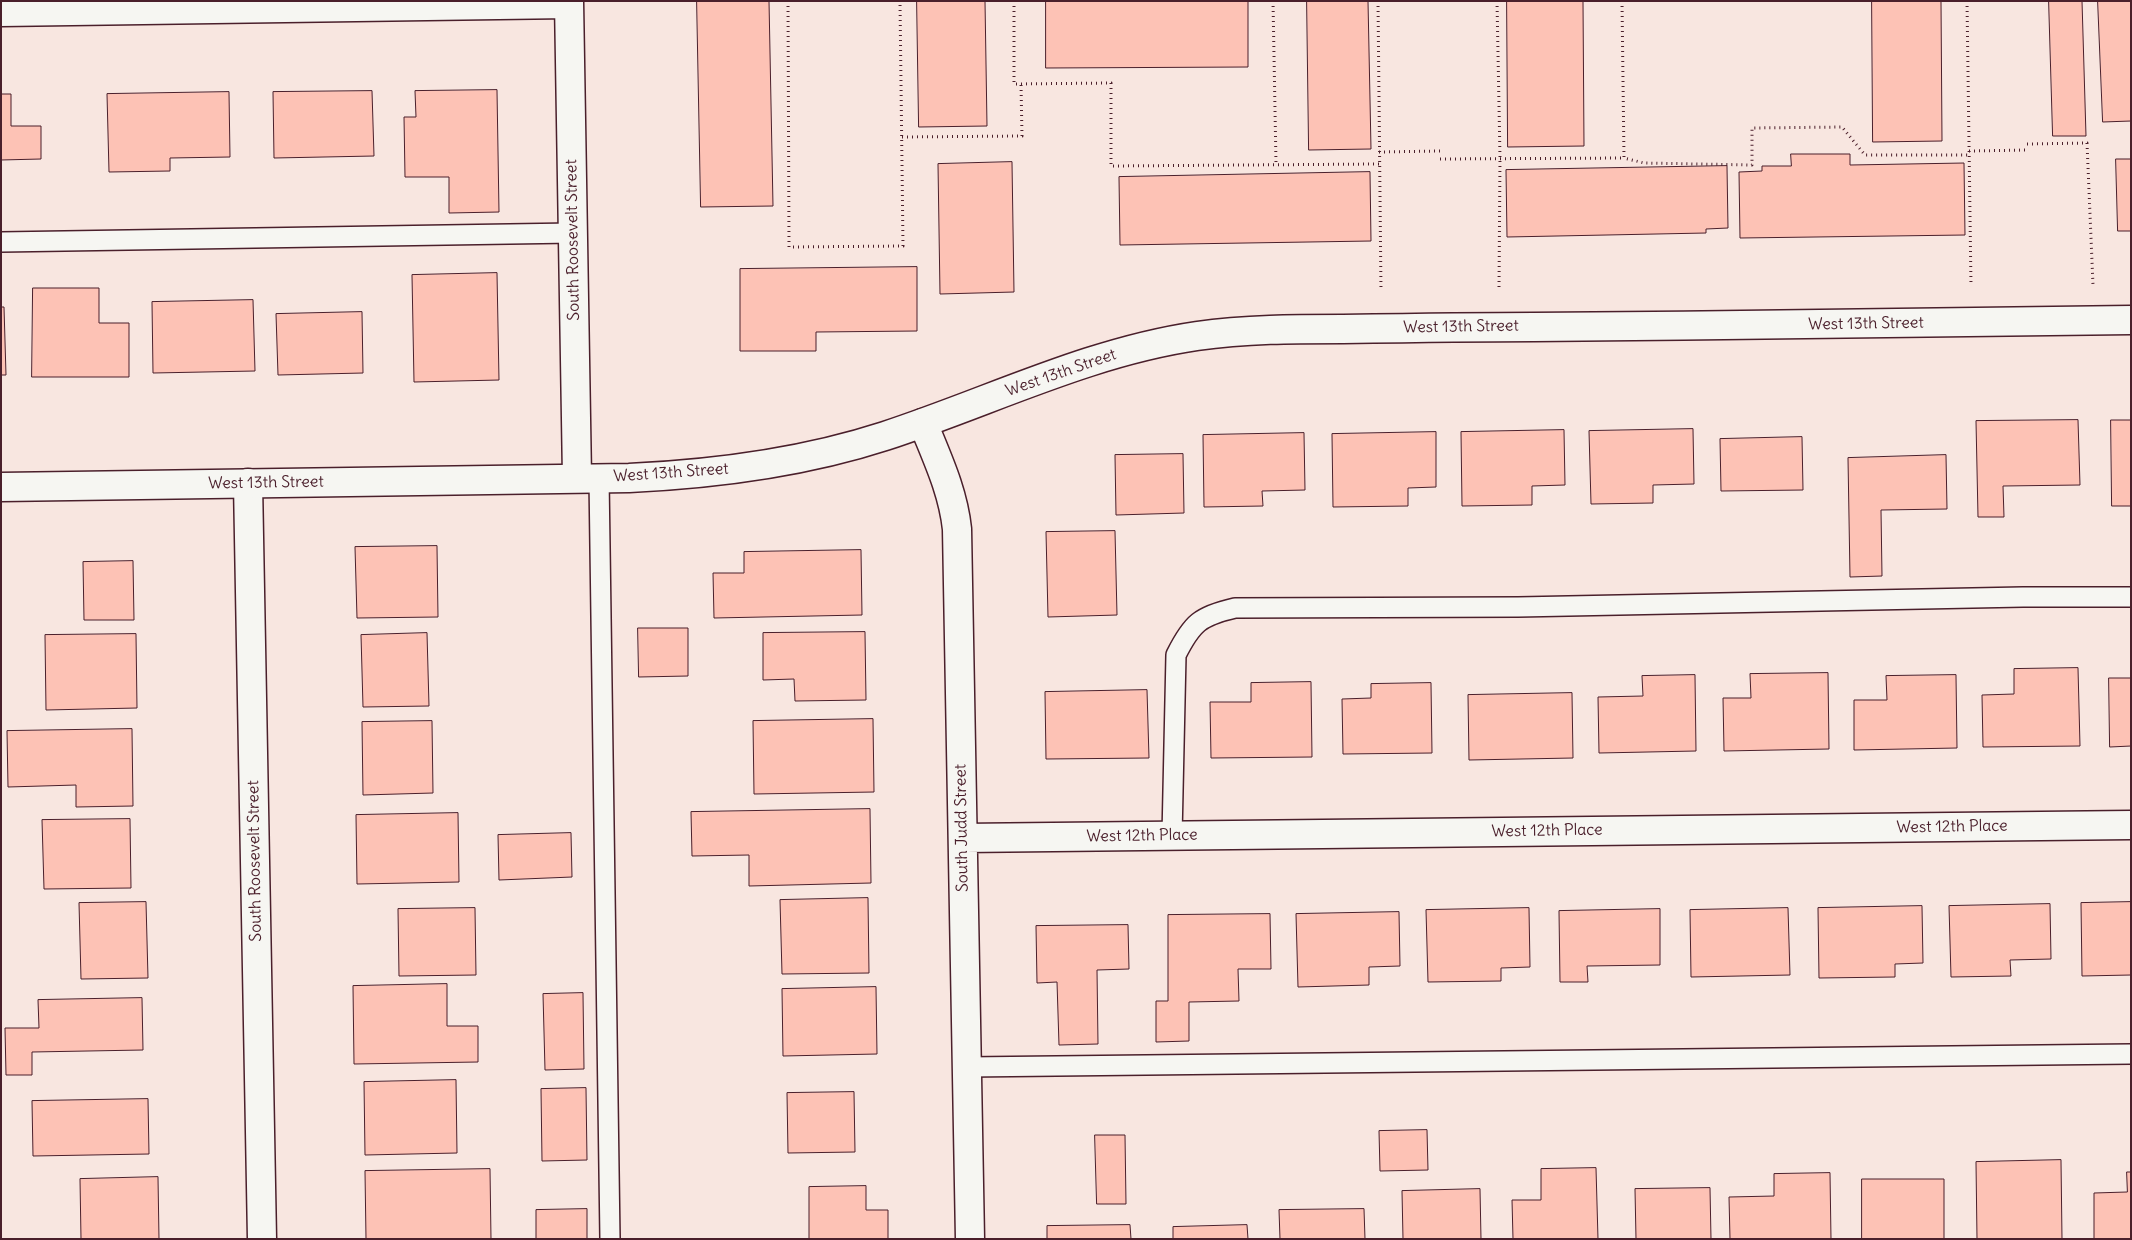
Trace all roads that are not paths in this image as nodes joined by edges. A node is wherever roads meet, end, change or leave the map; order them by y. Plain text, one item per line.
1 (569, 3) edge
2 (1, 12) edge
3 (573, 233) junction
4 (1, 242) edge
5 (2131, 320) edge
6 (923, 423) junction
7 (588, 478) junction
8 (248, 483) junction
9 (1, 487) edge
10 (2131, 597) edge
11 (2131, 825) edge
12 (1172, 836) junction
13 (963, 838) junction
14 (2131, 1054) edge
15 (967, 1067) junction
16 (262, 1239) edge
17 (610, 1239) edge
18 (970, 1239) edge

1 - 2 street
1 - 3 street, South Roosevelt Street
3 - 4 lane
3 - 7 street, South Roosevelt Street
5 - 6 street, West 13th Street
6 - 7 street, West 13th Street
6 - 13 street, South Judd Street
7 - 8 street, West 13th Street
7 - 17 lane
8 - 9 street, West 13th Street
8 - 16 street, South Roosevelt Street
10 - 12 lane
11 - 12 street, West 12th Place
12 - 13 street, West 12th Place
13 - 15 street, South Judd Street
14 - 15 lane
15 - 18 street, South Judd Street

